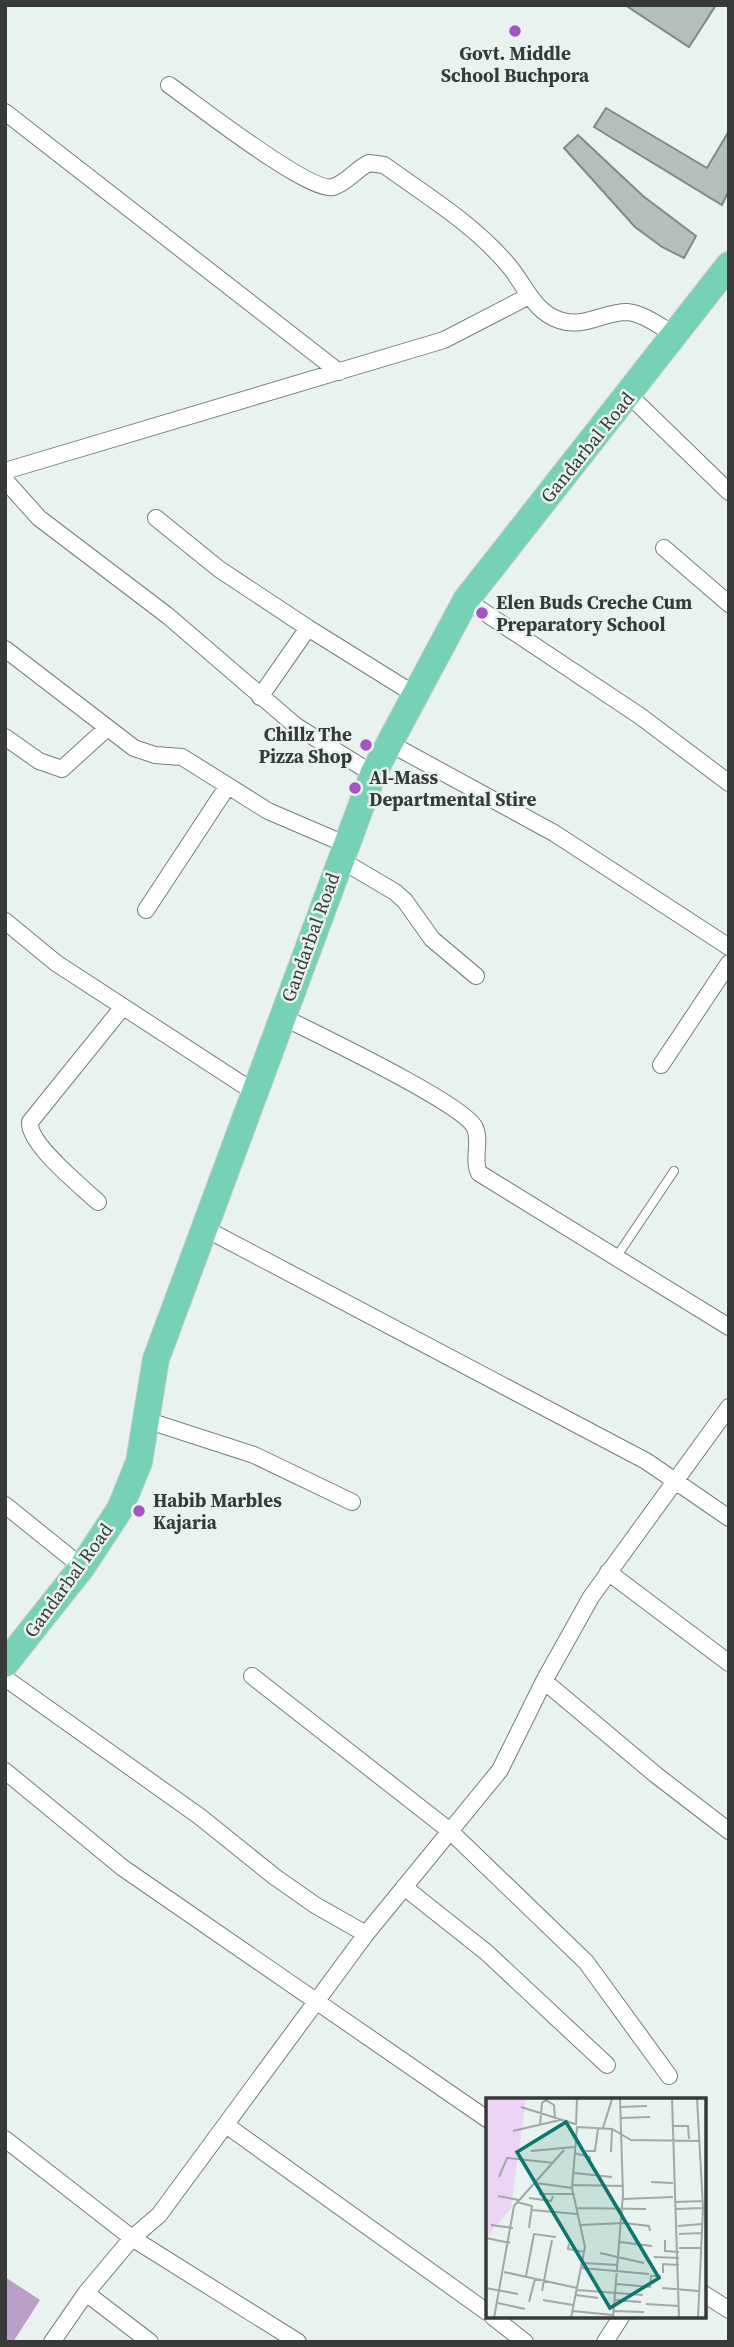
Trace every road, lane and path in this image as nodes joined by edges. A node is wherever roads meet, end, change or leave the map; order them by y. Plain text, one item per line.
1 (169, 85) dead end
2 (5, 112) edge
3 (729, 265) edge
4 (529, 296) junction
5 (675, 334) junction
6 (339, 372) junction
7 (629, 395) junction
8 (5, 471) edge
9 (5, 480) edge
10 (729, 492) edge
11 (156, 518) dead end
12 (664, 548) dead end
13 (466, 600) junction
14 (729, 604) edge
15 (308, 628) junction
16 (5, 649) edge
17 (414, 694) junction
18 (260, 697) junction
19 (106, 729) junction
20 (5, 737) edge
21 (389, 743) junction
22 (373, 774) junction
23 (729, 783) edge
24 (227, 786) junction
25 (342, 852) junction
26 (146, 910) dead end
27 (5, 921) edge
28 (729, 947) edge
29 (729, 963) edge
30 (477, 976) dead end
31 (122, 1008) junction
32 (281, 1016) junction
33 (661, 1065) dead end
34 (254, 1092) junction
35 (674, 1171) dead end
36 (98, 1202) dead end
37 (204, 1228) junction
38 (615, 1259) junction
39 (729, 1327) edge
40 (729, 1407) edge
41 (146, 1420) junction
42 (677, 1483) junction
43 (352, 1502) dead end
44 (5, 1505) edge
45 (729, 1518) edge
46 (82, 1567) junction
47 (608, 1572) junction
48 (729, 1663) edge
49 (5, 1664) edge
50 (252, 1676) dead end
51 (5, 1678) edge
52 (544, 1681) junction
53 (5, 1771) edge
54 (450, 1831) junction
55 (729, 1831) edge
56 (404, 1887) junction
57 (366, 1934) junction
58 (314, 2002) junction
59 (607, 2065) dead end
60 (668, 2076) dead end
61 (486, 2118) edge
62 (226, 2125) junction
63 (5, 2139) edge
64 (132, 2238) junction
65 (86, 2293) junction
66 (706, 2295) edge
67 (729, 2310) edge
68 (486, 2311) edge
69 (496, 2319) edge
70 (620, 2319) edge
71 (278, 2337) edge
72 (52, 2342) edge
73 (150, 2342) edge
74 (298, 2342) edge
75 (525, 2342) edge
76 (605, 2342) edge

1 - 4 street
2 - 6 street
3 - 5 main road, Gandarbal Road
4 - 5 street
4 - 6 street
5 - 7 main road, Gandarbal Road
6 - 8 street
7 - 10 street
7 - 13 main road, Gandarbal Road
9 - 18 street
11 - 15 street
12 - 14 street
13 - 17 main road, Gandarbal Road
13 - 23 street
15 - 17 street
15 - 18 street
16 - 19 street
17 - 21 main road, Gandarbal Road
18 - 22 street
19 - 20 street
19 - 24 street
21 - 22 main road, Gandarbal Road
21 - 28 street
22 - 25 main road, Gandarbal Road
24 - 25 street
24 - 26 street
25 - 30 street
25 - 32 main road, Gandarbal Road
27 - 31 street
29 - 33 street
31 - 34 street
31 - 36 street
32 - 34 main road, Gandarbal Road
32 - 38 street
34 - 37 main road, Gandarbal Road
35 - 38 lane
37 - 41 main road, Gandarbal Road
37 - 42 street
38 - 39 street
40 - 42 street
41 - 43 street
41 - 46 main road, Gandarbal Road
42 - 45 street
42 - 47 street
44 - 46 street
46 - 49 main road, Gandarbal Road
47 - 48 street
47 - 52 street
50 - 54 street
51 - 57 street
52 - 54 street
52 - 55 street
53 - 58 street
54 - 56 street
54 - 60 street
56 - 57 street
56 - 59 street
57 - 58 street
58 - 61 street
58 - 62 street
62 - 64 street
62 - 68 street
63 - 64 street
64 - 65 street
64 - 71 street
65 - 72 street
65 - 73 street
66 - 67 street
69 - 75 street
70 - 76 street
71 - 74 street

